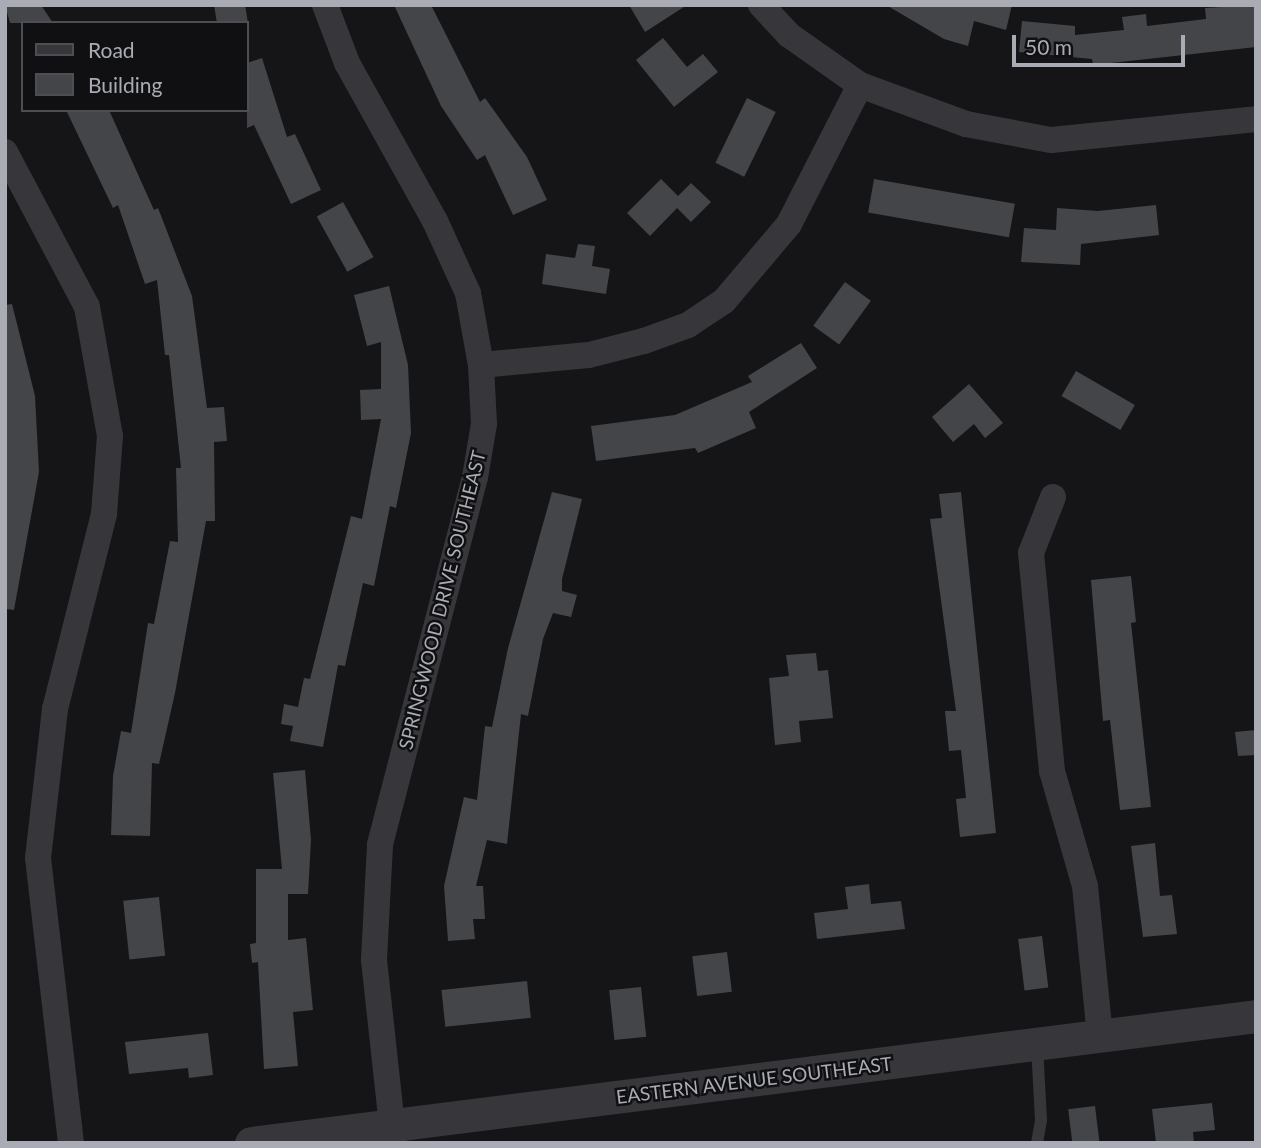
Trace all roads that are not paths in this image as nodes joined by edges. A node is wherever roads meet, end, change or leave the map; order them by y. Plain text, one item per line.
1 (325, 5) edge
2 (761, 5) edge
3 (860, 85) junction
4 (1256, 119) edge
5 (5, 152) edge
6 (481, 365) junction
7 (1053, 497) dead end
8 (1256, 1016) edge
9 (1100, 1036) junction
10 (1037, 1044) junction
11 (394, 1134) edge
12 (71, 1143) edge
13 (251, 1143) edge
14 (1037, 1143) edge

1 - 6 street, SPRINGWOOD DRIVE SOUTHEAST
2 - 3 street
3 - 4 street
3 - 6 street
5 - 12 street
6 - 11 street, SPRINGWOOD DRIVE SOUTHEAST
7 - 9 street
8 - 9 street, EASTERN AVENUE SOUTHEAST
9 - 10 street, EASTERN AVENUE SOUTHEAST
10 - 11 street, EASTERN AVENUE SOUTHEAST
10 - 14 lane
11 - 13 street, EASTERN AVENUE SOUTHEAST

